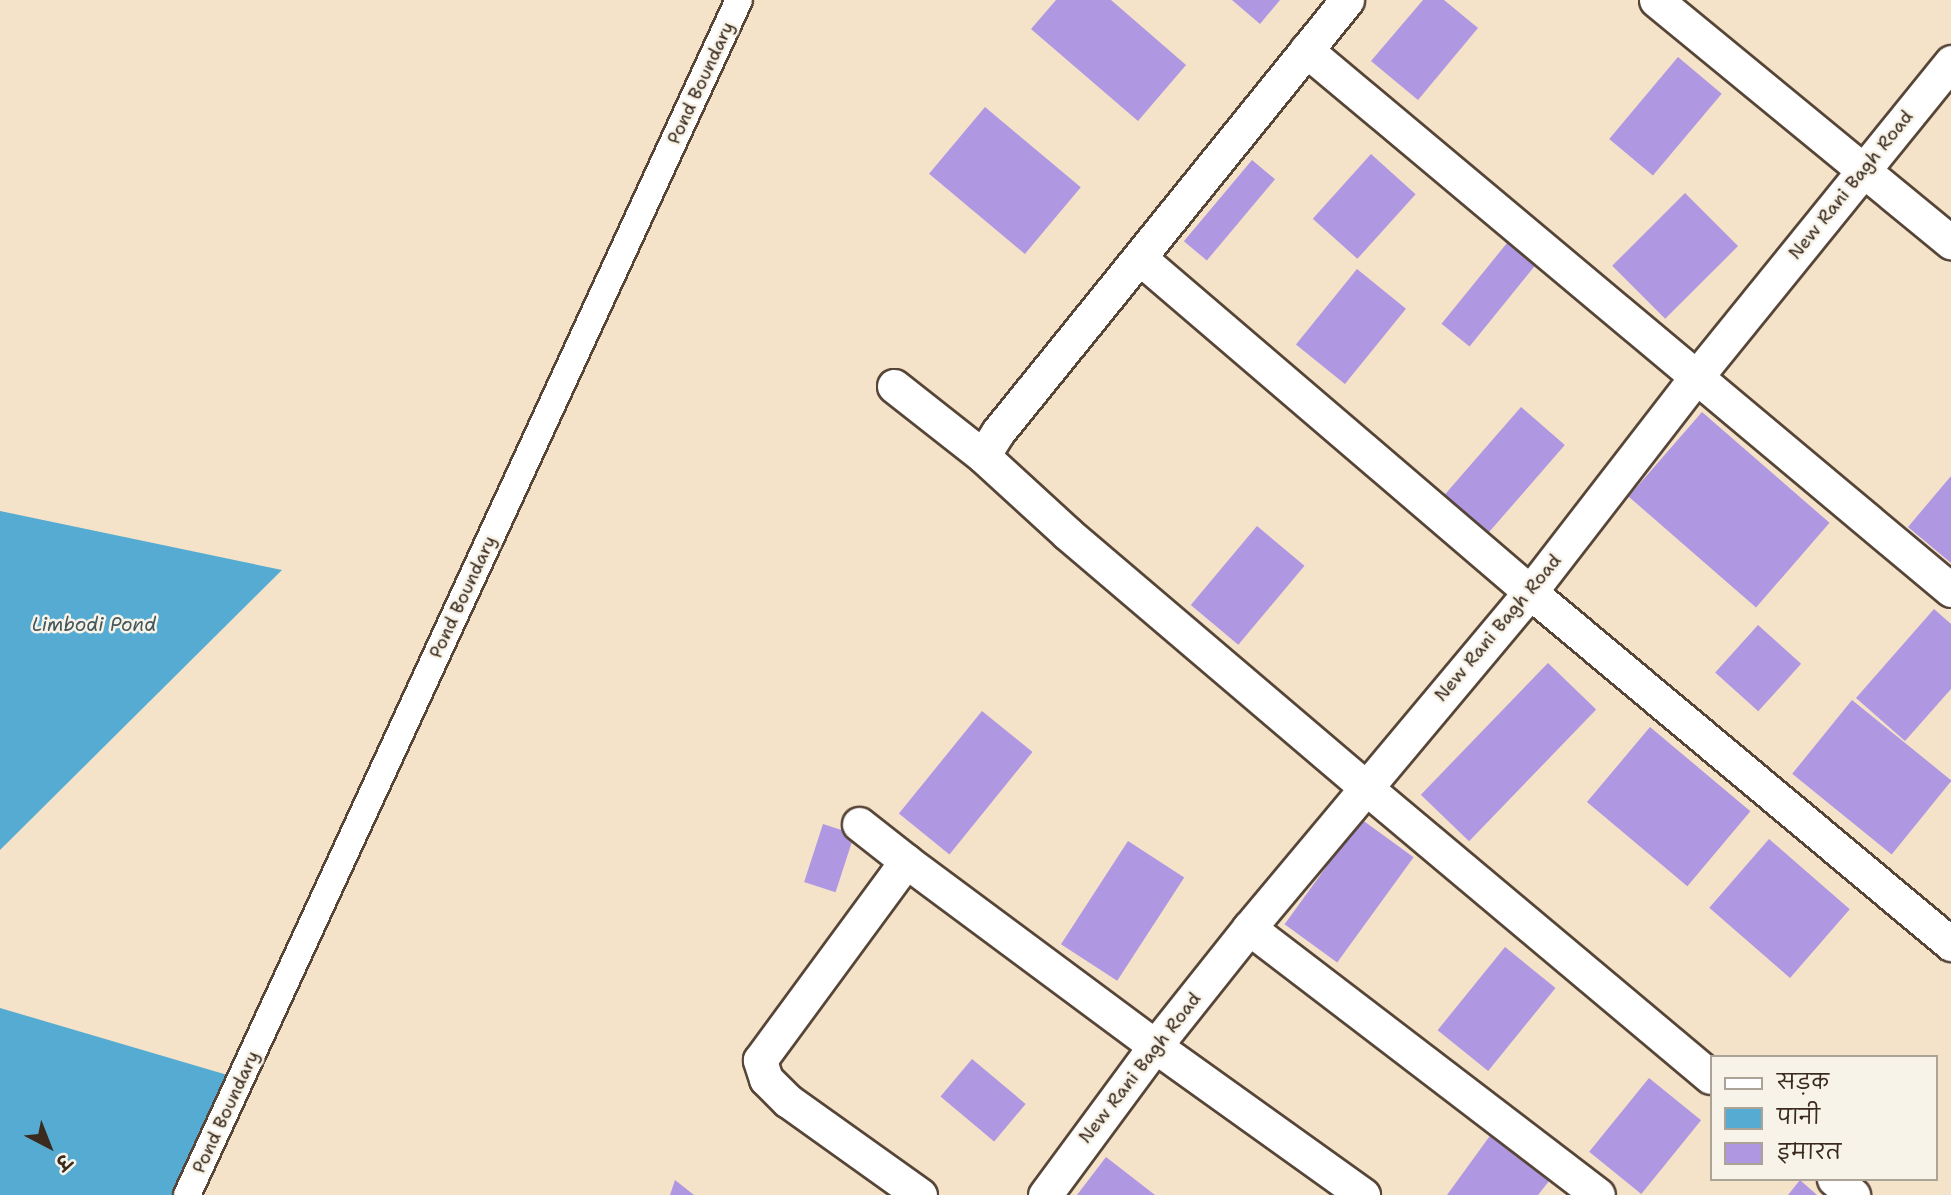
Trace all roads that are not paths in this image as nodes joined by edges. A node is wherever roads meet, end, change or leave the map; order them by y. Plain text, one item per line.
1 (739, 0) edge
2 (1347, 0) edge
3 (1656, 0) edge
4 (1306, 50) junction
5 (1951, 62) edge
6 (1864, 168) junction
7 (1951, 242) edge
8 (1141, 259) junction
9 (1697, 376) junction
10 (894, 386) dead end
11 (983, 456) junction
12 (1951, 590) edge
13 (1530, 592) junction
14 (1365, 788) junction
15 (859, 824) dead end
16 (906, 861) junction
17 (1249, 928) junction
18 (1951, 944) edge
19 (1155, 1046) junction
20 (1710, 1076) edge
21 (1836, 1181) edge
22 (187, 1195) edge
23 (920, 1195) edge
24 (1045, 1195) edge
25 (1363, 1195) edge
26 (1598, 1195) edge
27 (1853, 1195) edge

1 - 22 street, Pond Boundary
2 - 4 street
3 - 6 street
4 - 8 street
4 - 9 street
5 - 6 street, New Rani Bagh Road
6 - 7 street
6 - 9 street, New Rani Bagh Road
8 - 11 street
8 - 13 street
9 - 12 street
9 - 13 street, New Rani Bagh Road
10 - 11 street
11 - 14 street
13 - 14 street, New Rani Bagh Road
13 - 18 street
14 - 17 street, New Rani Bagh Road
14 - 20 street
15 - 16 street
16 - 19 street
16 - 23 street
17 - 19 street, New Rani Bagh Road
17 - 26 street
19 - 24 street, New Rani Bagh Road
19 - 25 street
21 - 27 street

